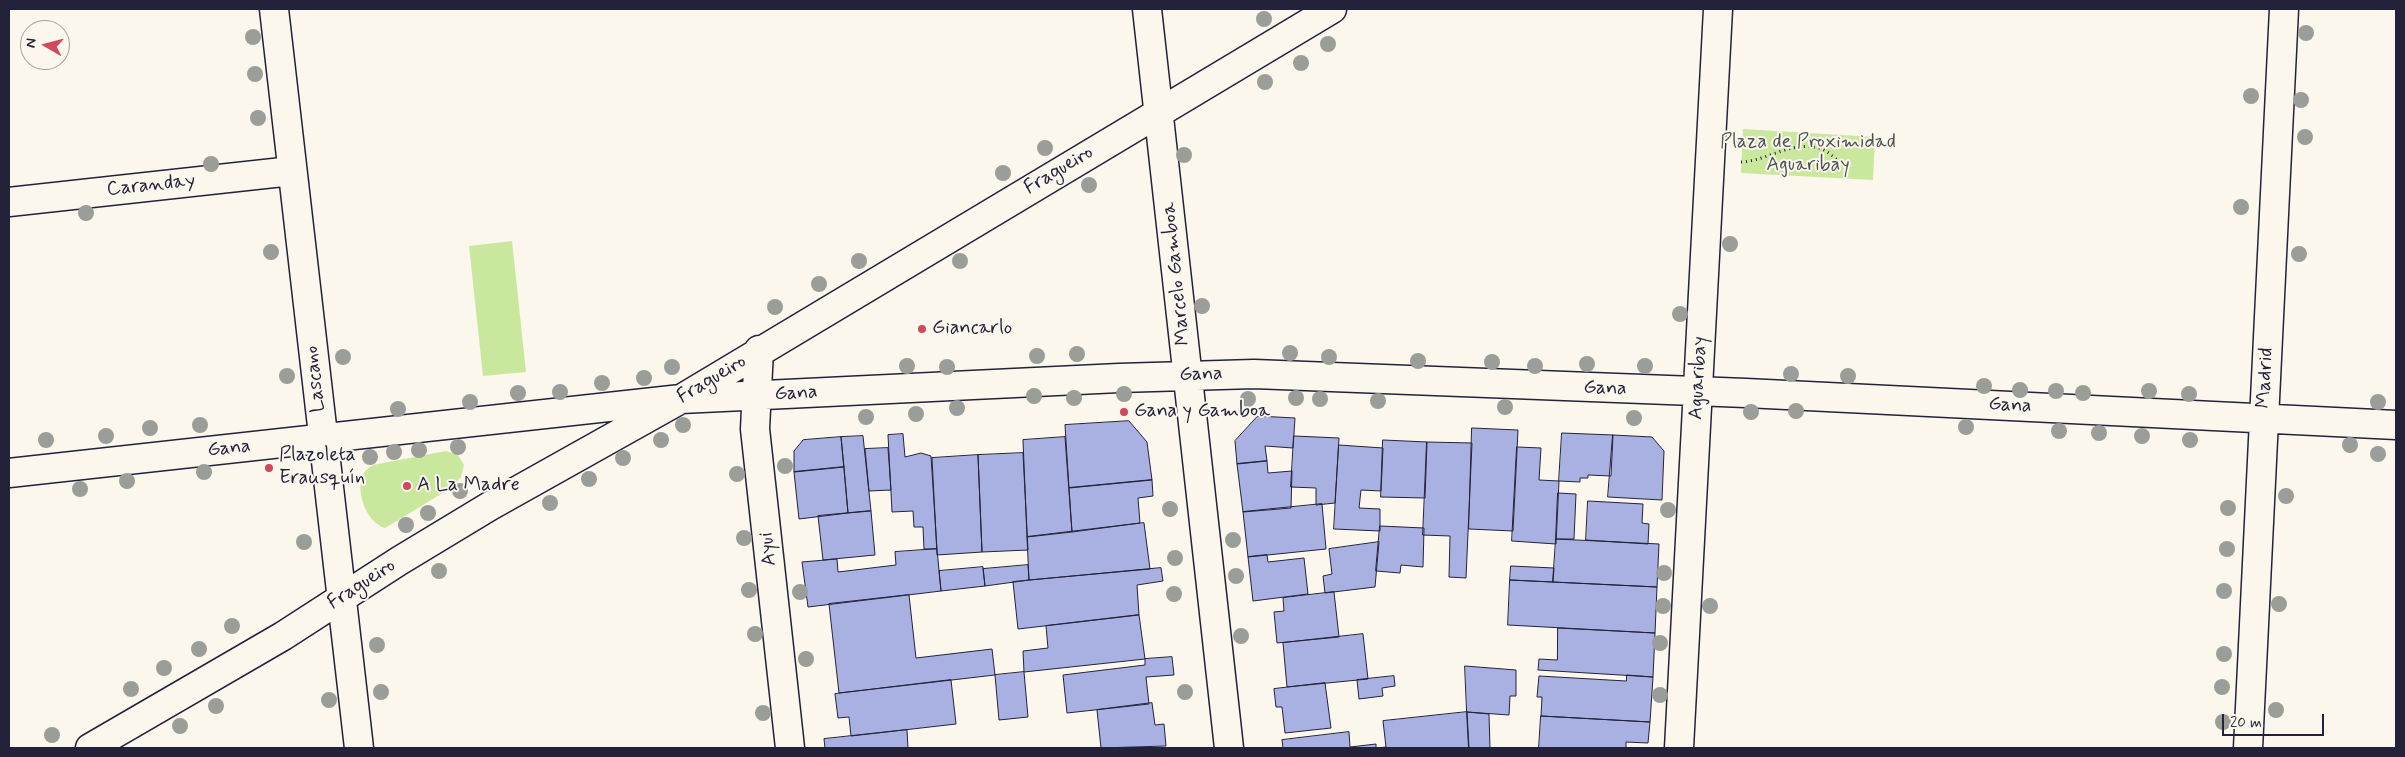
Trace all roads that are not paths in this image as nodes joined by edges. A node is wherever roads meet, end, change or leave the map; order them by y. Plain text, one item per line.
1 (274, 9) edge
2 (1147, 9) edge
3 (1332, 9) edge
4 (1718, 9) edge
5 (2284, 9) edge
6 (1157, 112) junction
7 (292, 171) junction
8 (9, 202) edge
9 (759, 350) junction
10 (1188, 376) junction
11 (1698, 392) junction
12 (755, 396) junction
13 (680, 399) junction
14 (2264, 418) junction
15 (2396, 424) edge
16 (323, 439) junction
17 (9, 474) edge
18 (341, 598) junction
19 (90, 748) edge
20 (359, 748) edge
21 (790, 748) edge
22 (1229, 748) edge
23 (1679, 748) edge
24 (2248, 748) edge

1 - 7 street, Lascano
2 - 6 street, Marcelo Gamboa
3 - 6 street, Fragueiro
4 - 11 street, Aguaribay
5 - 14 street, Madrid
6 - 9 street, Fragueiro
6 - 10 street, Marcelo Gamboa
7 - 8 street, Caranday
7 - 16 street, Lascano
9 - 12 street, Ayui
9 - 13 street, Fragueiro
10 - 11 street, Gana
10 - 12 street, Gana
10 - 22 street, Marcelo Gamboa
11 - 14 street, Gana
11 - 23 street, Aguaribay
12 - 13 street, Gana
12 - 21 street, Ayui
13 - 16 street, Gana
13 - 18 street, Fragueiro
14 - 15 street, Gana
14 - 24 street, Madrid
16 - 17 street, Gana
16 - 18 street, Lascano
18 - 19 street, Fragueiro
18 - 20 street, Lascano

